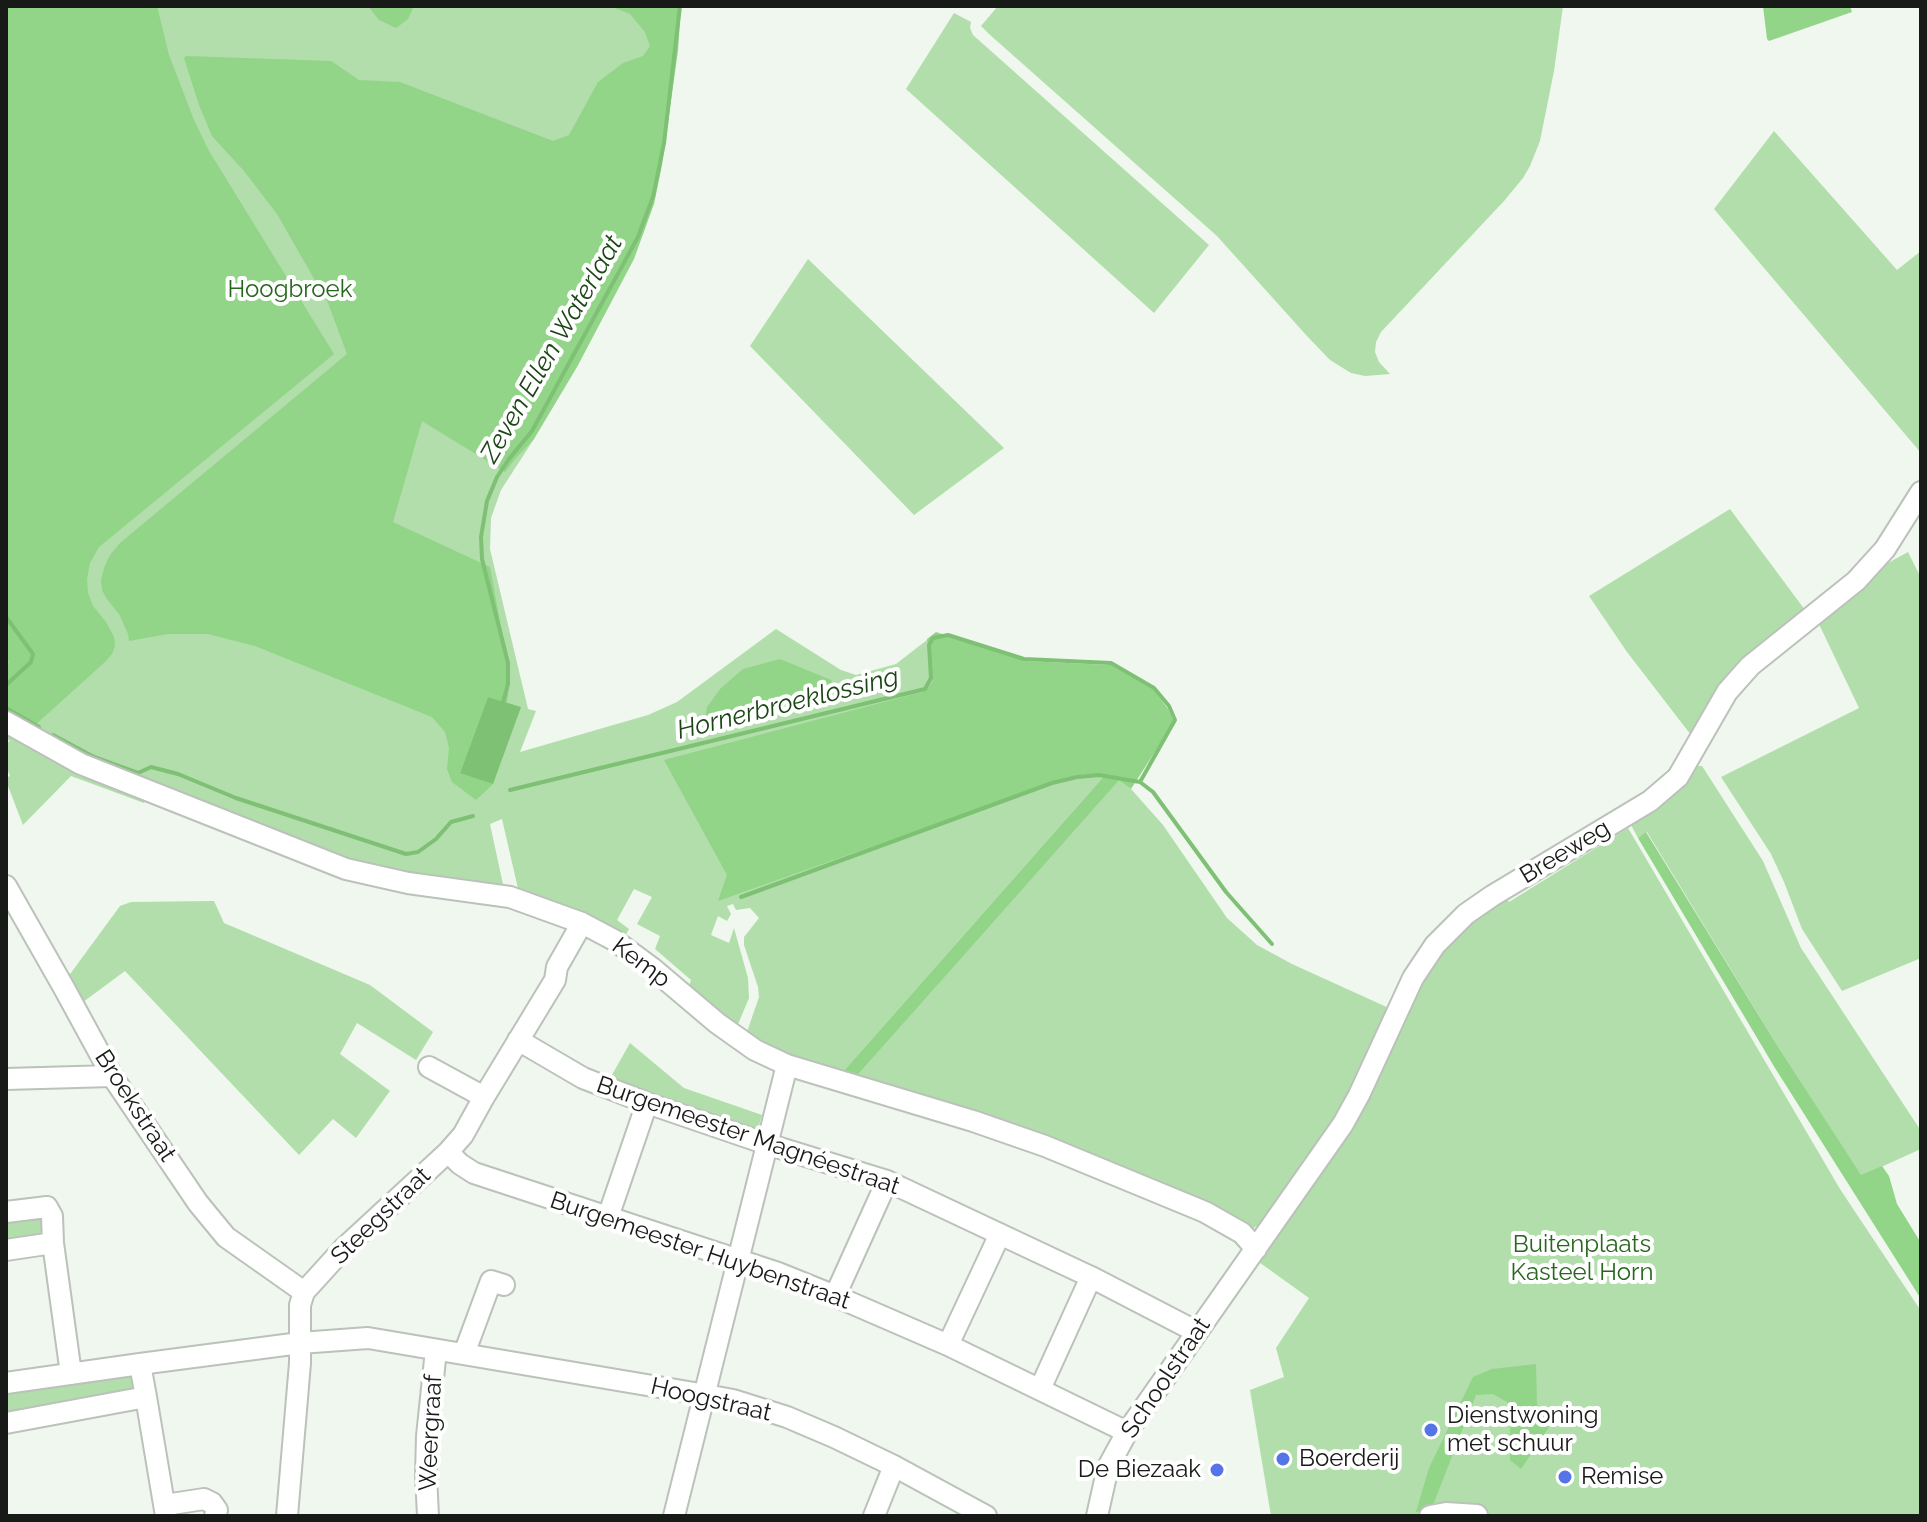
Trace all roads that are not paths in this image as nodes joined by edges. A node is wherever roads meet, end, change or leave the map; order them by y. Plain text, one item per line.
1 (1921, 492) edge
2 (6, 722) edge
3 (6, 886) edge
4 (582, 923) junction
5 (518, 1040) junction
6 (787, 1065) junction
7 (429, 1067) dead end
8 (112, 1076) junction
9 (6, 1079) edge
10 (484, 1097) junction
11 (647, 1103) junction
12 (767, 1144) junction
13 (448, 1152) junction
14 (887, 1181) junction
15 (6, 1212) edge
16 (608, 1217) junction
17 (1000, 1234) junction
18 (53, 1243) junction
19 (1256, 1249) junction
20 (6, 1250) edge
21 (738, 1261) junction
22 (1091, 1277) junction
23 (504, 1285) dead end
24 (304, 1292) junction
25 (835, 1296) junction
26 (1197, 1332) junction
27 (300, 1343) junction
28 (948, 1345) junction
29 (436, 1350) junction
30 (464, 1354) junction
31 (140, 1364) junction
32 (71, 1374) junction
33 (6, 1383) edge
34 (1040, 1389) junction
35 (706, 1395) junction
36 (146, 1397) junction
37 (6, 1423) edge
38 (1127, 1432) junction
39 (894, 1466) junction
40 (161, 1512) edge
41 (1477, 1515) edge
42 (215, 1516) edge
43 (287, 1516) edge
44 (428, 1516) edge
45 (674, 1516) edge
46 (874, 1516) edge
47 (986, 1516) edge
48 (1097, 1516) edge
49 (1430, 1516) edge

1 - 19 street, Breeweg
2 - 4 street, Kemp
3 - 8 street, Broekstraat
4 - 5 street, Steegstraat
4 - 6 street, Kemp
5 - 10 street, Steegstraat
5 - 11 street, Burgemeester Magnéestraat
6 - 12 street
6 - 19 street, Kemp
7 - 10 street
8 - 9 street
8 - 24 street, Broekstraat
10 - 13 street, Steegstraat
11 - 12 street, Burgemeester Magnéestraat
11 - 16 street
12 - 14 street, Burgemeester Magnéestraat
12 - 21 street
13 - 16 street, Burgemeester Huybenstraat
13 - 24 street, Steegstraat
14 - 17 street, Burgemeester Magnéestraat
14 - 25 street
15 - 18 street
16 - 21 street, Burgemeester Huybenstraat
17 - 22 street, Burgemeester Magnéestraat
17 - 28 street
18 - 20 street
18 - 32 street
19 - 26 street, Schoolstraat
21 - 25 street, Burgemeester Huybenstraat
21 - 35 street
22 - 26 street, Burgemeester Magnéestraat
22 - 34 street
23 - 30 street
24 - 27 street
25 - 28 street, Burgemeester Huybenstraat
26 - 38 street, Schoolstraat
27 - 29 street, Hoogstraat
27 - 31 street, Hoogstraat
27 - 43 street
28 - 34 street, Burgemeester Huybenstraat
29 - 30 street, Hoogstraat
29 - 44 street, Weergraaf
30 - 35 street, Hoogstraat
31 - 32 street, Hoogstraat
31 - 36 street
32 - 33 street, Hoogstraat
34 - 38 street, Burgemeester Huybenstraat
35 - 39 street, Hoogstraat
35 - 45 street
36 - 37 street
36 - 40 street
38 - 48 street, Schoolstraat
39 - 46 street
39 - 47 street, Hoogstraat
40 - 42 street
41 - 49 street

